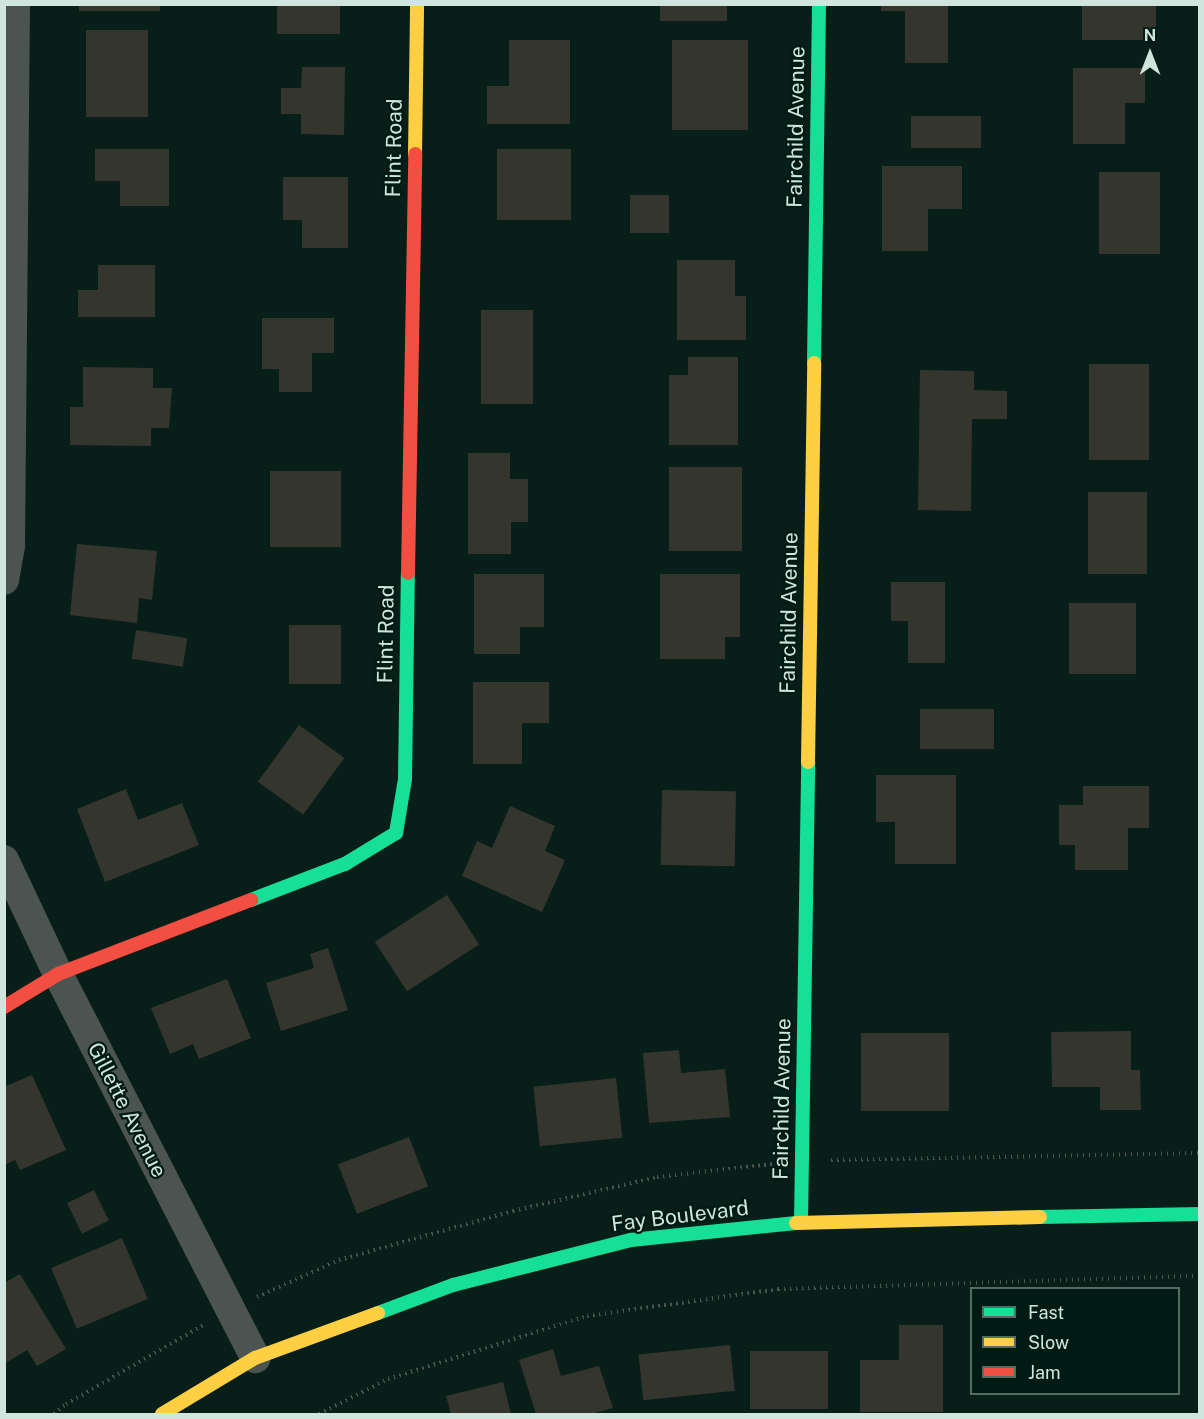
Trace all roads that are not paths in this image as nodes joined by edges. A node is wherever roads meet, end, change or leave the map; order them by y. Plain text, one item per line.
1 (15, 4) edge
2 (417, 4) edge
3 (819, 4) edge
4 (4, 580) edge
5 (4, 860) edge
6 (58, 974) junction
7 (4, 1007) edge
8 (1200, 1214) edge
9 (801, 1222) junction
10 (255, 1358) junction
11 (162, 1414) edge

1 - 4 street
2 - 6 street, Flint Road
3 - 9 street, Fairchild Avenue
5 - 6 street, Gillette Avenue
6 - 7 street, Flint Road
6 - 10 street, Gillette Avenue
8 - 9 street, Fay Boulevard
9 - 10 street, Fay Boulevard
10 - 11 street, Fay Boulevard

